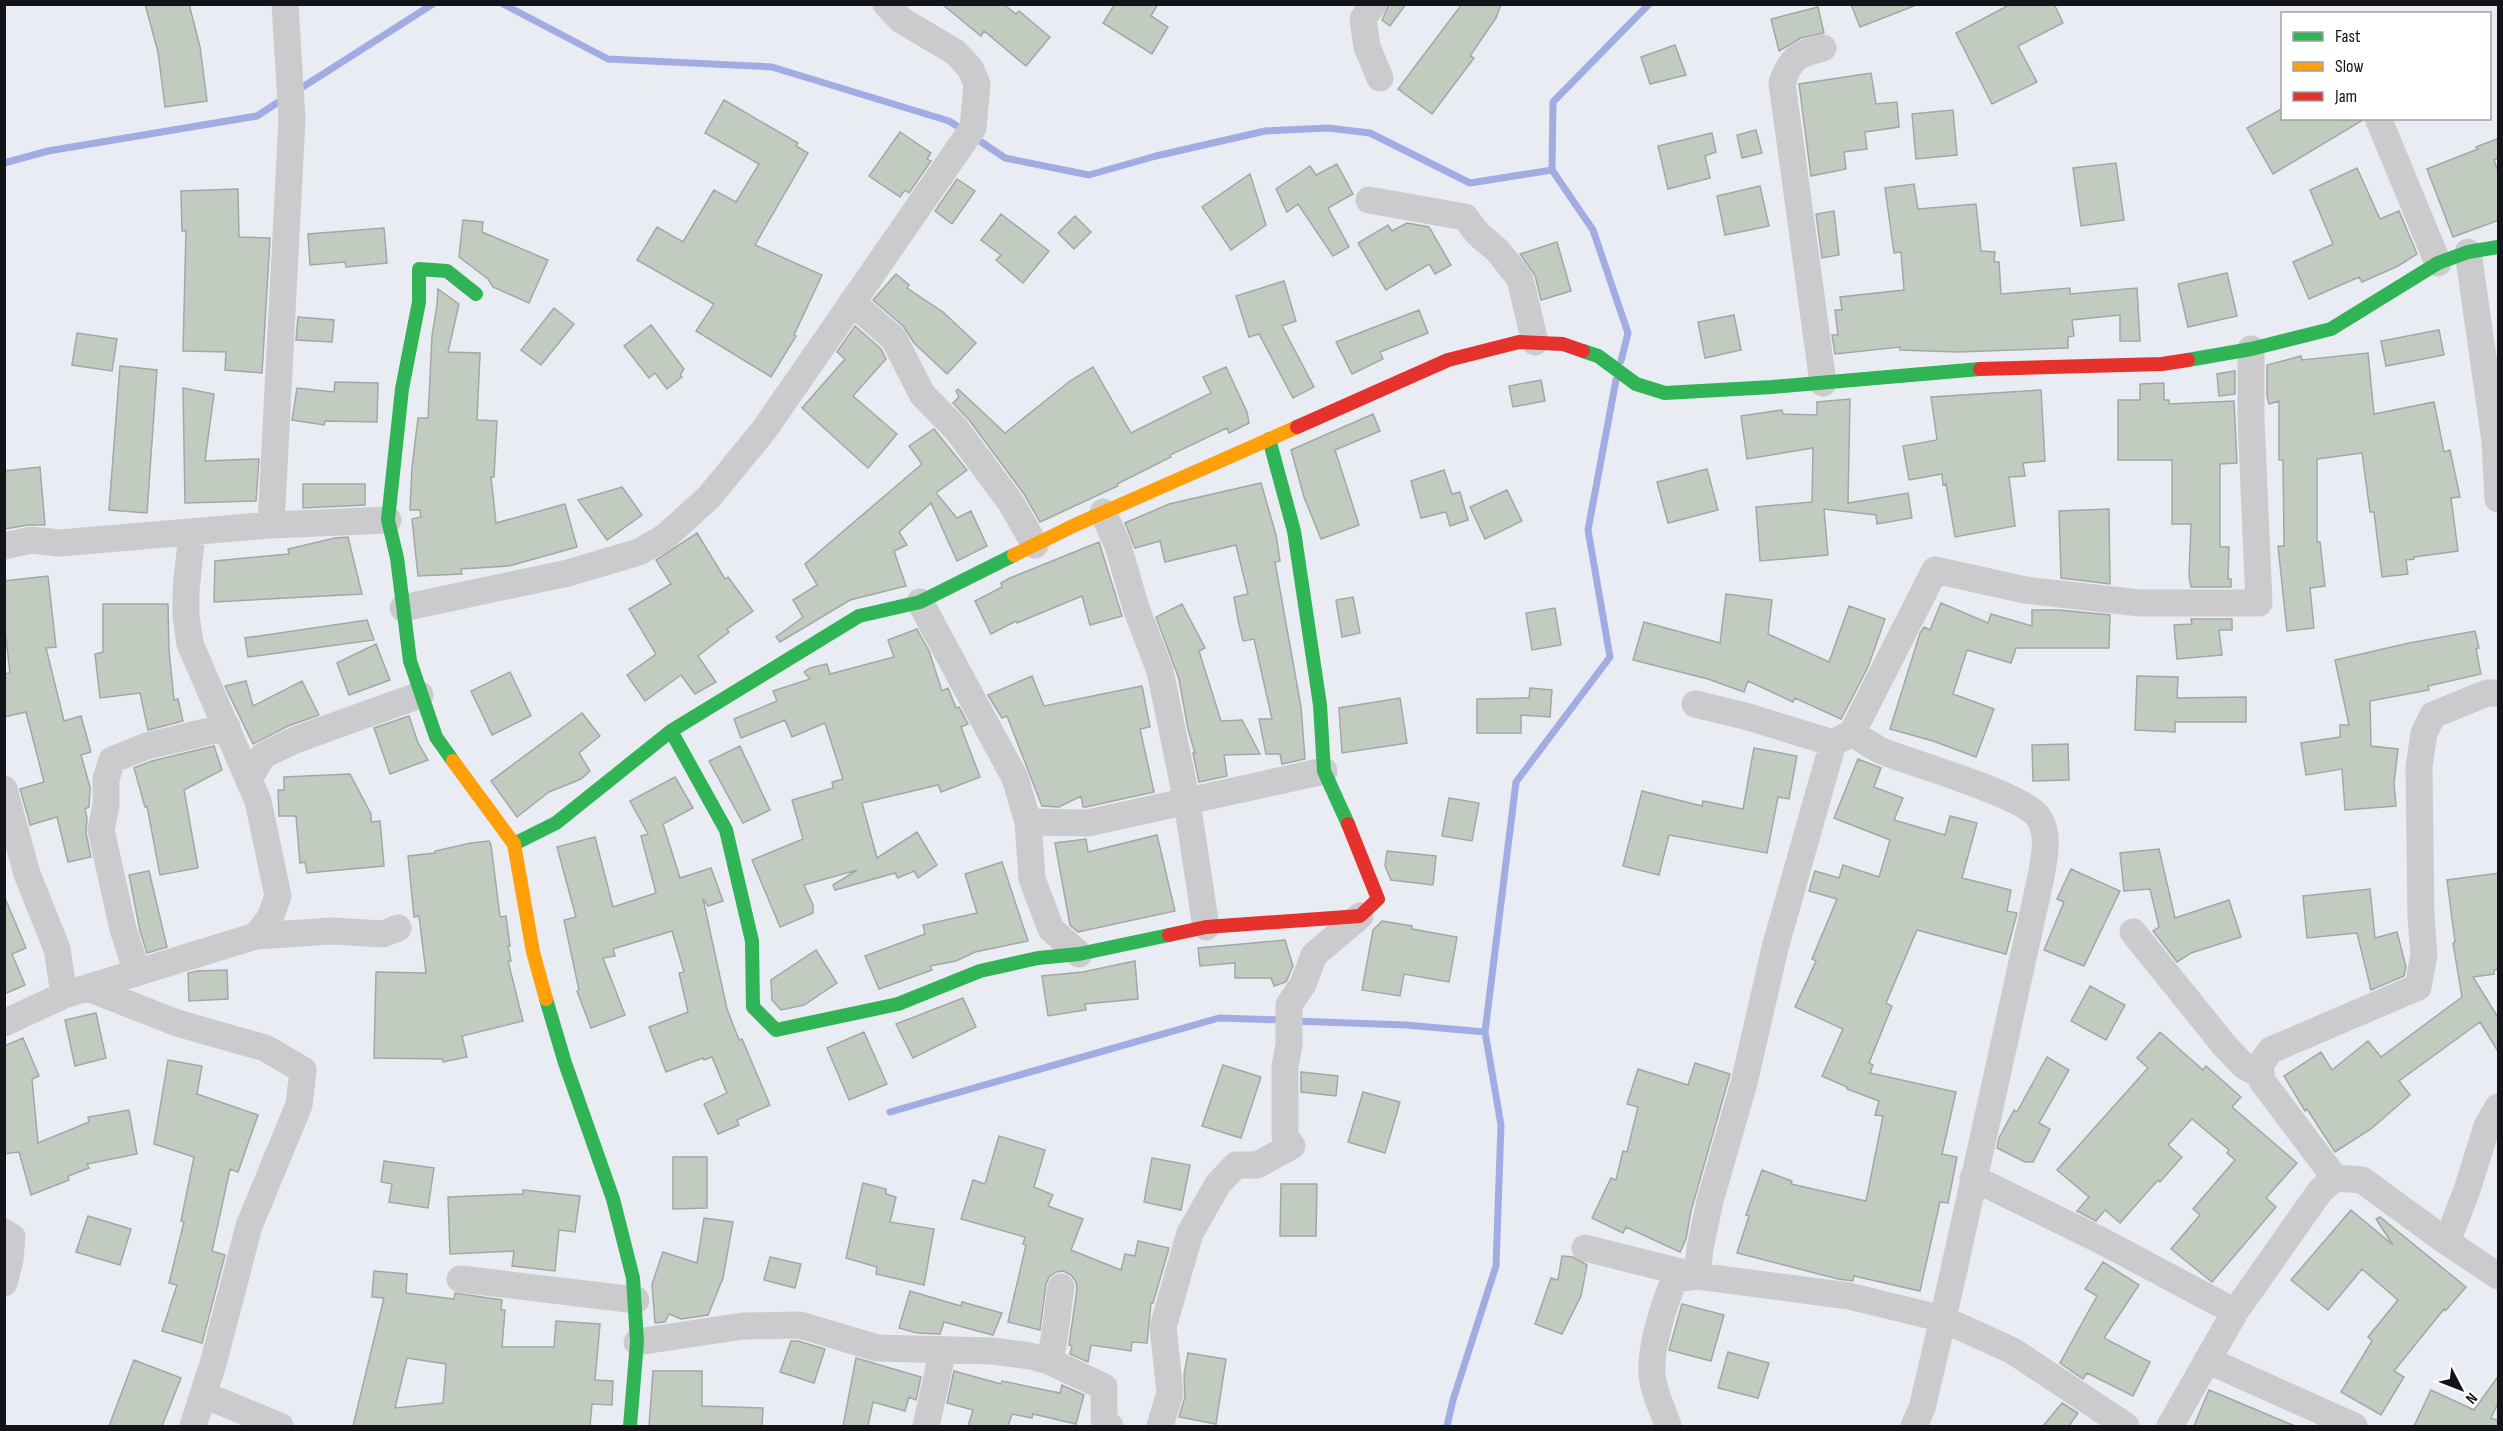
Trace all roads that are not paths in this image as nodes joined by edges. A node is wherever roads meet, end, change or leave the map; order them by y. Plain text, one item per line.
1 (285, 4) edge
2 (886, 4) edge
3 (1372, 4) edge
4 (1823, 48) dead end
5 (1380, 78) dead end
6 (2379, 120) edge
7 (1369, 200) dead end
8 (2499, 247) edge
9 (2468, 252) junction
10 (2438, 263) junction
11 (476, 294) dead end
12 (852, 302) junction
13 (1535, 342) junction
14 (2251, 349) junction
15 (1823, 383) junction
16 (1269, 439) junction
17 (2499, 499) edge
18 (1103, 512) junction
19 (388, 520) junction
20 (271, 525) junction
21 (192, 533) junction
22 (1035, 545) junction
23 (4, 546) edge
24 (920, 602) junction
25 (403, 608) junction
26 (2495, 688) edge
27 (420, 695) junction
28 (1695, 704) dead end
29 (227, 727) junction
30 (671, 731) junction
31 (1842, 738) junction
32 (1324, 771) junction
33 (249, 779) junction
34 (4, 789) edge
35 (1186, 802) junction
36 (1028, 822) junction
37 (514, 844) junction
38 (1360, 916) junction
39 (1206, 927) junction
40 (398, 928) dead end
41 (1051, 929) junction
42 (2133, 932) dead end
43 (256, 936) junction
44 (1079, 954) junction
45 (1038, 958) junction
46 (137, 972) junction
47 (76, 991) junction
48 (4, 1023) edge
49 (2260, 1065) junction
50 (2499, 1107) edge
51 (1973, 1178) junction
52 (2335, 1178) junction
53 (4, 1232) edge
54 (2447, 1242) junction
55 (1585, 1248) dead end
56 (1697, 1276) junction
57 (2499, 1276) edge
58 (460, 1279) dead end
59 (4, 1283) edge
60 (1061, 1287) dead end
61 (636, 1300) junction
62 (2235, 1312) junction
63 (1943, 1319) junction
64 (636, 1342) junction
65 (943, 1350) junction
66 (2207, 1360) junction
67 (1048, 1361) junction
68 (204, 1395) junction
69 (193, 1426) edge
70 (280, 1426) edge
71 (630, 1426) edge
72 (926, 1426) edge
73 (1110, 1426) edge
74 (1160, 1426) edge
75 (1668, 1426) edge
76 (1914, 1426) edge
77 (2126, 1426) edge
78 (2170, 1426) edge
79 (2354, 1426) edge

1 - 20 street
2 - 12 street
3 - 5 street
4 - 15 street
6 - 10 street
7 - 13 street
8 - 9 street
9 - 10 street
9 - 17 street
10 - 14 street
11 - 19 street
12 - 22 street
12 - 25 street
13 - 15 street
13 - 16 street
14 - 15 street
14 - 31 street
16 - 18 street
16 - 32 street
18 - 22 street
18 - 35 street
19 - 20 street
19 - 25 street
20 - 21 street
21 - 23 street
21 - 29 street
22 - 24 street
24 - 30 street
24 - 36 street
25 - 27 street
26 - 49 street
27 - 33 street
27 - 37 street
28 - 31 street
29 - 33 street
29 - 46 street
30 - 37 street
30 - 45 street
31 - 51 street
31 - 56 street
32 - 35 street
32 - 38 street
33 - 43 street
34 - 47 street
35 - 36 street
35 - 39 street
36 - 41 street
37 - 61 street
38 - 39 street
38 - 74 street
39 - 44 street
40 - 43 street
41 - 44 street
41 - 45 street
42 - 49 street
43 - 46 street
44 - 45 street
46 - 47 street
47 - 48 street
47 - 68 street
49 - 52 street
50 - 54 street
51 - 62 street
51 - 63 street
52 - 54 street
52 - 62 street
53 - 59 street
54 - 57 street
55 - 56 street
56 - 63 street
56 - 75 street
58 - 61 street
60 - 67 street
61 - 64 street
62 - 66 street
63 - 76 street
63 - 77 street
64 - 65 street
64 - 71 street
65 - 67 street
65 - 72 street
66 - 78 street
66 - 79 street
67 - 73 street
68 - 69 street
68 - 70 street

